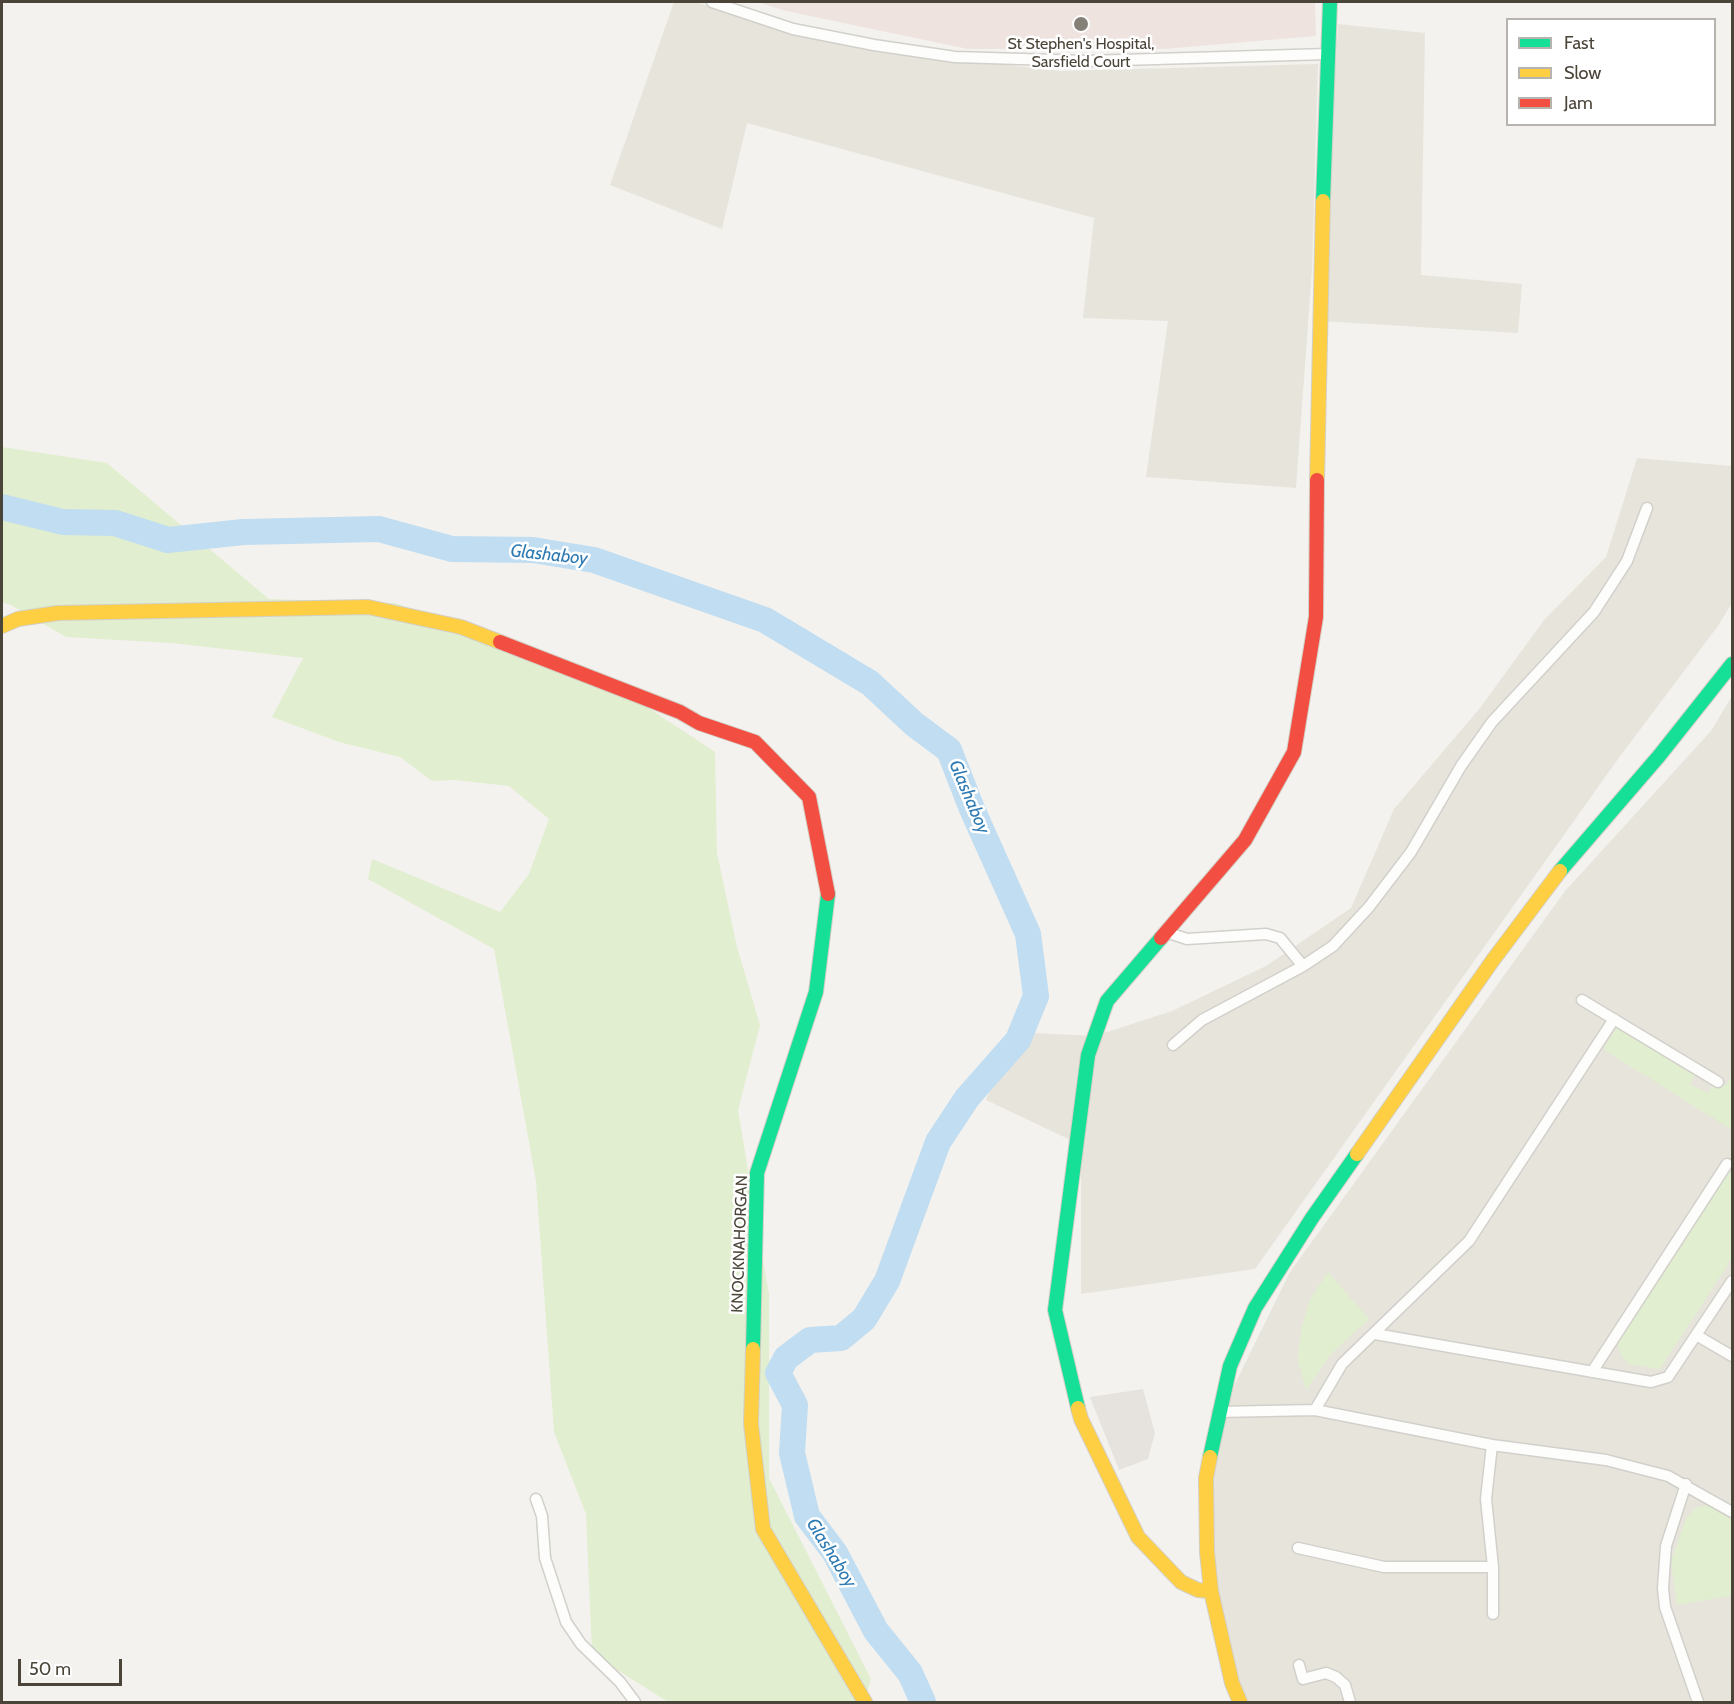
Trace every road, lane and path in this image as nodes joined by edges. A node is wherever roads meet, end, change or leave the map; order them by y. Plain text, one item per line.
1 (712, 2) edge
2 (1330, 2) edge
3 (1328, 54) junction
4 (1647, 508) dead end
5 (2, 626) edge
6 (1732, 664) edge
7 (1166, 932) junction
8 (1303, 966) junction
9 (1582, 1000) dead end
10 (1614, 1019) junction
11 (1173, 1045) dead end
12 (1718, 1082) dead end
13 (1727, 1164) dead end
14 (1732, 1281) edge
15 (1375, 1334) junction
16 (1696, 1335) junction
17 (1732, 1356) edge
18 (1592, 1372) junction
19 (1315, 1410) junction
20 (1218, 1412) junction
21 (1492, 1445) junction
22 (1686, 1485) junction
23 (536, 1499) dead end
24 (1732, 1512) edge
25 (1298, 1548) dead end
26 (1493, 1567) junction
27 (1211, 1591) junction
28 (1493, 1614) dead end
29 (1299, 1665) dead end
30 (635, 1702) edge
31 (865, 1702) edge
32 (1240, 1702) edge
33 (1350, 1702) edge
34 (1698, 1702) edge

1 - 3 street
2 - 3 street
3 - 7 street
4 - 8 street
5 - 31 street, KNOCKNAHORGAN
6 - 20 street
7 - 8 street
7 - 27 street
8 - 11 street
9 - 10 street
10 - 12 street
10 - 15 street
13 - 18 street
14 - 16 street
15 - 18 street
15 - 19 street
16 - 17 street
16 - 18 street
19 - 20 street
19 - 21 street
20 - 27 street
21 - 22 street
21 - 26 street
22 - 24 street
22 - 34 street
23 - 30 street
25 - 26 street
26 - 28 street
27 - 32 street
29 - 33 street

